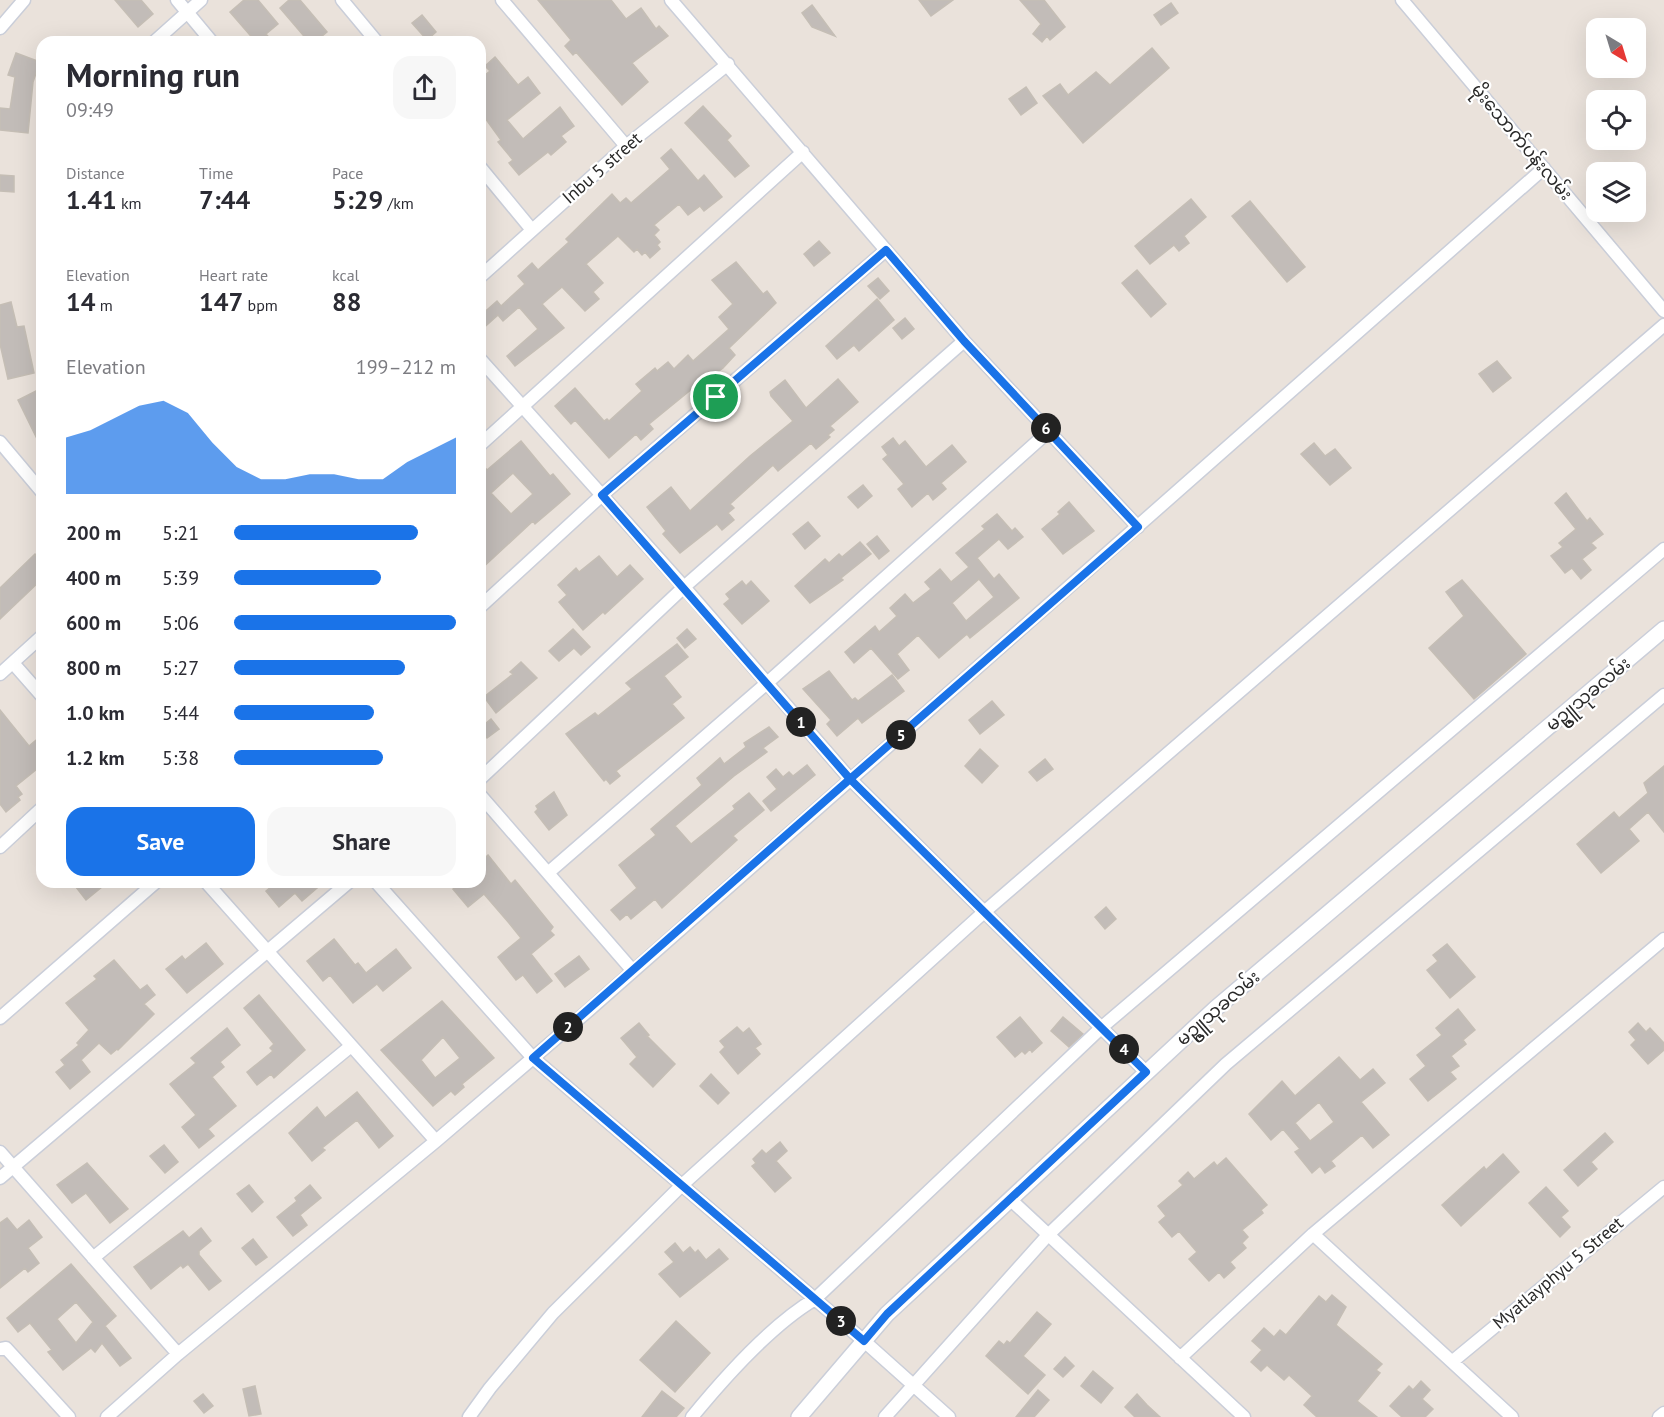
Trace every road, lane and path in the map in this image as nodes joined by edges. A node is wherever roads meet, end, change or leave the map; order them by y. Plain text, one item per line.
1 (24, 0) edge
2 (177, 0) edge
3 (201, 0) edge
4 (342, 0) edge
5 (502, 0) edge
6 (671, 0) edge
7 (1402, 0) edge
8 (187, 12) junction
9 (0, 28) edge
10 (161, 36) edge
11 (207, 36) edge
12 (372, 36) edge
13 (728, 64) junction
14 (626, 146) junction
15 (802, 152) junction
16 (1544, 168) junction
17 (486, 174) edge
18 (532, 230) junction
19 (886, 250) junction
20 (486, 272) edge
21 (1664, 311) edge
22 (1664, 325) edge
23 (964, 341) junction
24 (486, 366) edge
25 (523, 406) junction
26 (1048, 431) junction
27 (486, 440) edge
28 (0, 442) edge
29 (36, 485) edge
30 (602, 495) junction
31 (1138, 527) junction
32 (1664, 549) edge
33 (684, 587) junction
34 (486, 602) edge
35 (1664, 629) edge
36 (36, 642) edge
37 (13, 663) junction
38 (0, 674) edge
39 (767, 683) junction
40 (36, 689) edge
41 (1664, 695) edge
42 (486, 773) edge
43 (850, 779) junction
44 (486, 802) edge
45 (36, 814) edge
46 (0, 847) edge
47 (549, 872) junction
48 (149, 888) edge
49 (211, 888) edge
50 (342, 888) edge
51 (381, 888) edge
52 (983, 913) junction
53 (1662, 944) edge
54 (267, 951) junction
55 (633, 971) junction
56 (0, 1018) edge
57 (1102, 1027) junction
58 (351, 1046) junction
59 (533, 1058) junction
60 (1146, 1072) junction
61 (436, 1141) junction
62 (0, 1152) edge
63 (14, 1167) junction
64 (0, 1178) edge
65 (682, 1185) junction
66 (1664, 1187) edge
67 (1010, 1200) junction
68 (1313, 1233) junction
69 (1048, 1234) junction
70 (93, 1258) junction
71 (815, 1299) junction
72 (864, 1341) junction
73 (2, 1346) edge
74 (178, 1353) junction
75 (1180, 1358) junction
76 (1453, 1361) junction
77 (914, 1385) junction
78 (1664, 1413) edge
79 (69, 1417) edge
80 (107, 1417) edge
81 (469, 1417) edge
82 (692, 1417) edge
83 (799, 1417) edge
84 (885, 1417) edge
85 (949, 1417) edge
86 (1244, 1417) edge
87 (1512, 1417) edge
88 (1659, 1417) edge

1 - 9 street
2 - 8 street
3 - 8 street
4 - 12 street
5 - 14 street
6 - 13 street
7 - 16 street, မိုးသောက်ပန်းလမ်း
8 - 10 street
8 - 11 street
13 - 14 street, Inbu 5 street
13 - 15 street
14 - 18 street, Inbu 5 street
15 - 19 street
15 - 25 street
16 - 21 street, မိုးသောက်ပန်းလမ်း
16 - 31 street
17 - 18 street
18 - 20 street, Inbu 5 street
19 - 23 street
19 - 30 street
22 - 52 street
23 - 26 street
23 - 33 street
24 - 25 street
25 - 27 street
25 - 30 street
26 - 31 street
26 - 39 street
28 - 29 street
30 - 33 street
30 - 34 street
31 - 43 street
32 - 57 street
33 - 39 street
33 - 42 street
35 - 60 street, မဥ္ဇူသုခလမ်း
36 - 37 street
37 - 38 street
37 - 40 street
39 - 43 street
39 - 47 street
41 - 69 street
43 - 52 street
43 - 55 street
44 - 47 street
45 - 46 street
47 - 55 street
48 - 56 street
49 - 54 street
50 - 54 street
51 - 59 street
52 - 57 street
52 - 65 street
53 - 68 street
54 - 58 street
54 - 63 street
55 - 59 street
57 - 60 street
57 - 71 street
58 - 61 street
58 - 70 street
59 - 61 street
59 - 65 street
60 - 67 street, မဥ္ဇူသုခလမ်း
61 - 74 street
62 - 63 street
63 - 64 street
63 - 70 street
65 - 71 street
65 - 81 street
66 - 76 street, Myatlayphyu 5 Street
67 - 69 street
67 - 72 street, မဥ္ဇူသုခလမ်း
68 - 75 street
68 - 76 street
69 - 75 street
69 - 77 street
70 - 74 street
71 - 72 street
71 - 82 street
72 - 77 street
72 - 83 street, မဥ္ဇူသုခလမ်း
73 - 79 street
74 - 80 street
75 - 86 street
76 - 87 street
77 - 84 street
77 - 85 street
78 - 88 street

